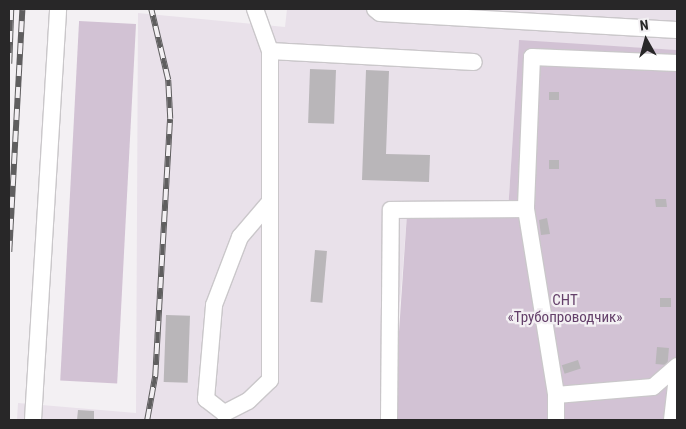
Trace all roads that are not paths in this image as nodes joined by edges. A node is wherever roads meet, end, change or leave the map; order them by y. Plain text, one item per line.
1 (58, 9) edge
2 (255, 9) edge
3 (375, 9) edge
4 (541, 16) edge
5 (677, 30) edge
6 (270, 51) junction
7 (474, 62) dead end
8 (677, 63) edge
9 (269, 203) junction
10 (526, 210) junction
11 (677, 366) edge
12 (677, 376) edge
13 (556, 395) junction
14 (33, 420) edge
15 (389, 420) edge
16 (556, 420) edge
17 (672, 420) edge

1 - 14 street
2 - 6 street
3 - 4 street
4 - 5 street
6 - 7 street
6 - 9 street
8 - 10 street
9 - 9 street
10 - 13 street
10 - 15 street
11 - 13 street
12 - 17 street
13 - 16 street

